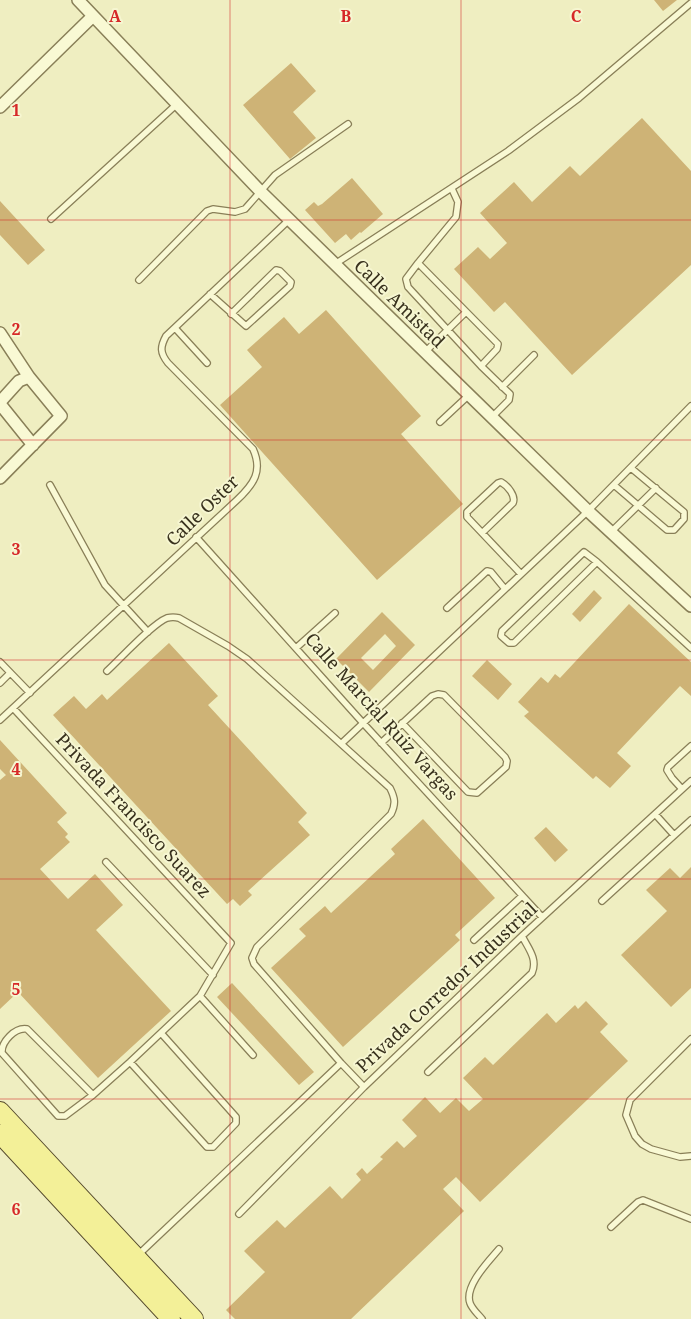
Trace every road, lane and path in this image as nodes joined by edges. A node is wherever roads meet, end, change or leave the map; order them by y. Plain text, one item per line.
1 (78, 0) edge
2 (691, 4) edge
3 (92, 16) junction
4 (178, 104) junction
5 (0, 107) edge
6 (348, 124) dead end
7 (452, 189) junction
8 (260, 191) junction
9 (51, 219) dead end
10 (290, 220) junction
11 (418, 263) junction
12 (335, 264) junction
13 (139, 280) dead end
14 (210, 294) junction
15 (466, 312) junction
16 (231, 314) junction
17 (175, 328) junction
18 (448, 330) junction
19 (0, 333) edge
20 (425, 352) junction
21 (534, 355) dead end
22 (207, 363) dead end
23 (481, 366) junction
24 (30, 377) junction
25 (502, 387) junction
26 (469, 395) junction
27 (0, 403) edge
28 (691, 406) edge
29 (492, 417) junction
30 (440, 422) dead end
31 (32, 445) junction
32 (631, 468) junction
33 (0, 478) edge
34 (614, 485) junction
35 (50, 486) dead end
36 (656, 488) junction
37 (638, 506) junction
38 (588, 511) junction
39 (611, 532) junction
40 (482, 533) junction
41 (196, 537) junction
42 (597, 562) junction
43 (522, 574) junction
44 (505, 589) junction
45 (123, 606) junction
46 (691, 606) edge
47 (447, 608) dead end
48 (335, 612) dead end
49 (148, 632) junction
50 (296, 648) junction
51 (691, 648) edge
52 (0, 662) edge
53 (107, 671) dead end
54 (10, 673) junction
55 (0, 683) edge
56 (30, 692) junction
57 (14, 708) junction
58 (0, 720) edge
59 (363, 723) junction
60 (402, 723) junction
61 (342, 743) junction
62 (381, 743) junction
63 (691, 746) edge
64 (691, 780) edge
65 (682, 789) junction
66 (655, 814) junction
67 (691, 820) edge
68 (674, 835) junction
69 (106, 862) dead end
70 (522, 896) junction
71 (602, 901) dead end
72 (542, 917) junction
73 (522, 936) junction
74 (474, 940) dead end
75 (214, 976) junction
76 (200, 996) junction
77 (161, 1033) junction
78 (691, 1039) edge
79 (253, 1055) dead end
80 (130, 1062) junction
81 (341, 1063) junction
82 (428, 1072) dead end
83 (364, 1087) junction
84 (93, 1095) junction
85 (0, 1111) edge
86 (0, 1134) edge
87 (691, 1156) edge
88 (239, 1214) dead end
89 (691, 1220) edge
90 (611, 1228) dead end
91 (499, 1249) dead end
92 (131, 1262) junction
93 (171, 1319) edge
94 (194, 1319) edge
95 (482, 1319) edge

1 - 3 street, Calle Amistad
2 - 7 lane
3 - 4 street, Calle Amistad
3 - 5 street
4 - 8 street, Calle Amistad
4 - 9 lane
6 - 8 lane
7 - 11 lane
7 - 12 lane
8 - 10 street, Calle Amistad
8 - 13 lane
10 - 12 street, Calle Amistad
10 - 14 lane, Calle Oster
11 - 15 lane
11 - 18 lane
12 - 20 street, Calle Amistad
14 - 16 lane
14 - 17 lane, Calle Oster
15 - 18 lane
15 - 23 lane
16 - 16 lane
17 - 22 lane
17 - 41 lane, Calle Oster
18 - 20 lane
18 - 23 lane
19 - 24 street
20 - 26 street, Calle Amistad
21 - 25 lane
23 - 25 lane
24 - 27 street
24 - 31 street
25 - 29 lane
26 - 29 street, Calle Amistad
26 - 30 lane
27 - 31 street
28 - 32 lane
29 - 38 street, Calle Amistad
31 - 33 street
32 - 34 lane
32 - 36 lane
34 - 37 lane
34 - 38 lane
35 - 45 lane
36 - 37 lane
36 - 37 lane
37 - 39 lane
38 - 39 street, Calle Amistad
38 - 43 lane
39 - 46 street, Calle Amistad
40 - 40 lane
40 - 43 lane
41 - 45 lane, Calle Oster
41 - 50 lane, Calle Marcial Ruiz Vargas
42 - 42 lane
42 - 51 lane
43 - 44 lane
44 - 47 lane
44 - 59 lane
45 - 49 lane
45 - 56 lane, Calle Oster
48 - 50 lane
49 - 53 lane
49 - 61 lane
50 - 59 lane, Calle Marcial Ruiz Vargas
52 - 54 lane
54 - 55 lane
54 - 56 lane
56 - 57 lane, Calle Oster
57 - 58 lane, Calle Oster
57 - 75 lane, Privada Francisco Suarez
59 - 61 lane
59 - 62 lane, Calle Marcial Ruiz Vargas
60 - 60 lane
60 - 62 lane
61 - 81 lane
62 - 70 lane, Calle Marcial Ruiz Vargas
63 - 65 lane
64 - 65 lane, Privada Corredor Industrial
65 - 66 lane, Privada Corredor Industrial
66 - 68 lane
66 - 72 lane, Privada Corredor Industrial
67 - 68 lane
68 - 71 lane
69 - 75 lane
70 - 72 lane, Calle Marcial Ruiz Vargas
70 - 74 lane
72 - 73 lane, Privada Corredor Industrial
73 - 82 lane
73 - 83 lane, Privada Corredor Industrial
75 - 76 lane
76 - 77 lane
76 - 79 lane
77 - 80 lane
77 - 80 lane
78 - 87 lane
80 - 84 lane
81 - 83 lane, Privada Corredor Industrial
81 - 92 lane, Privada Corredor Industrial
83 - 88 lane
84 - 84 lane
85 - 92 main road
86 - 92 main road
89 - 90 lane
91 - 95 lane
92 - 93 main road
92 - 94 main road

